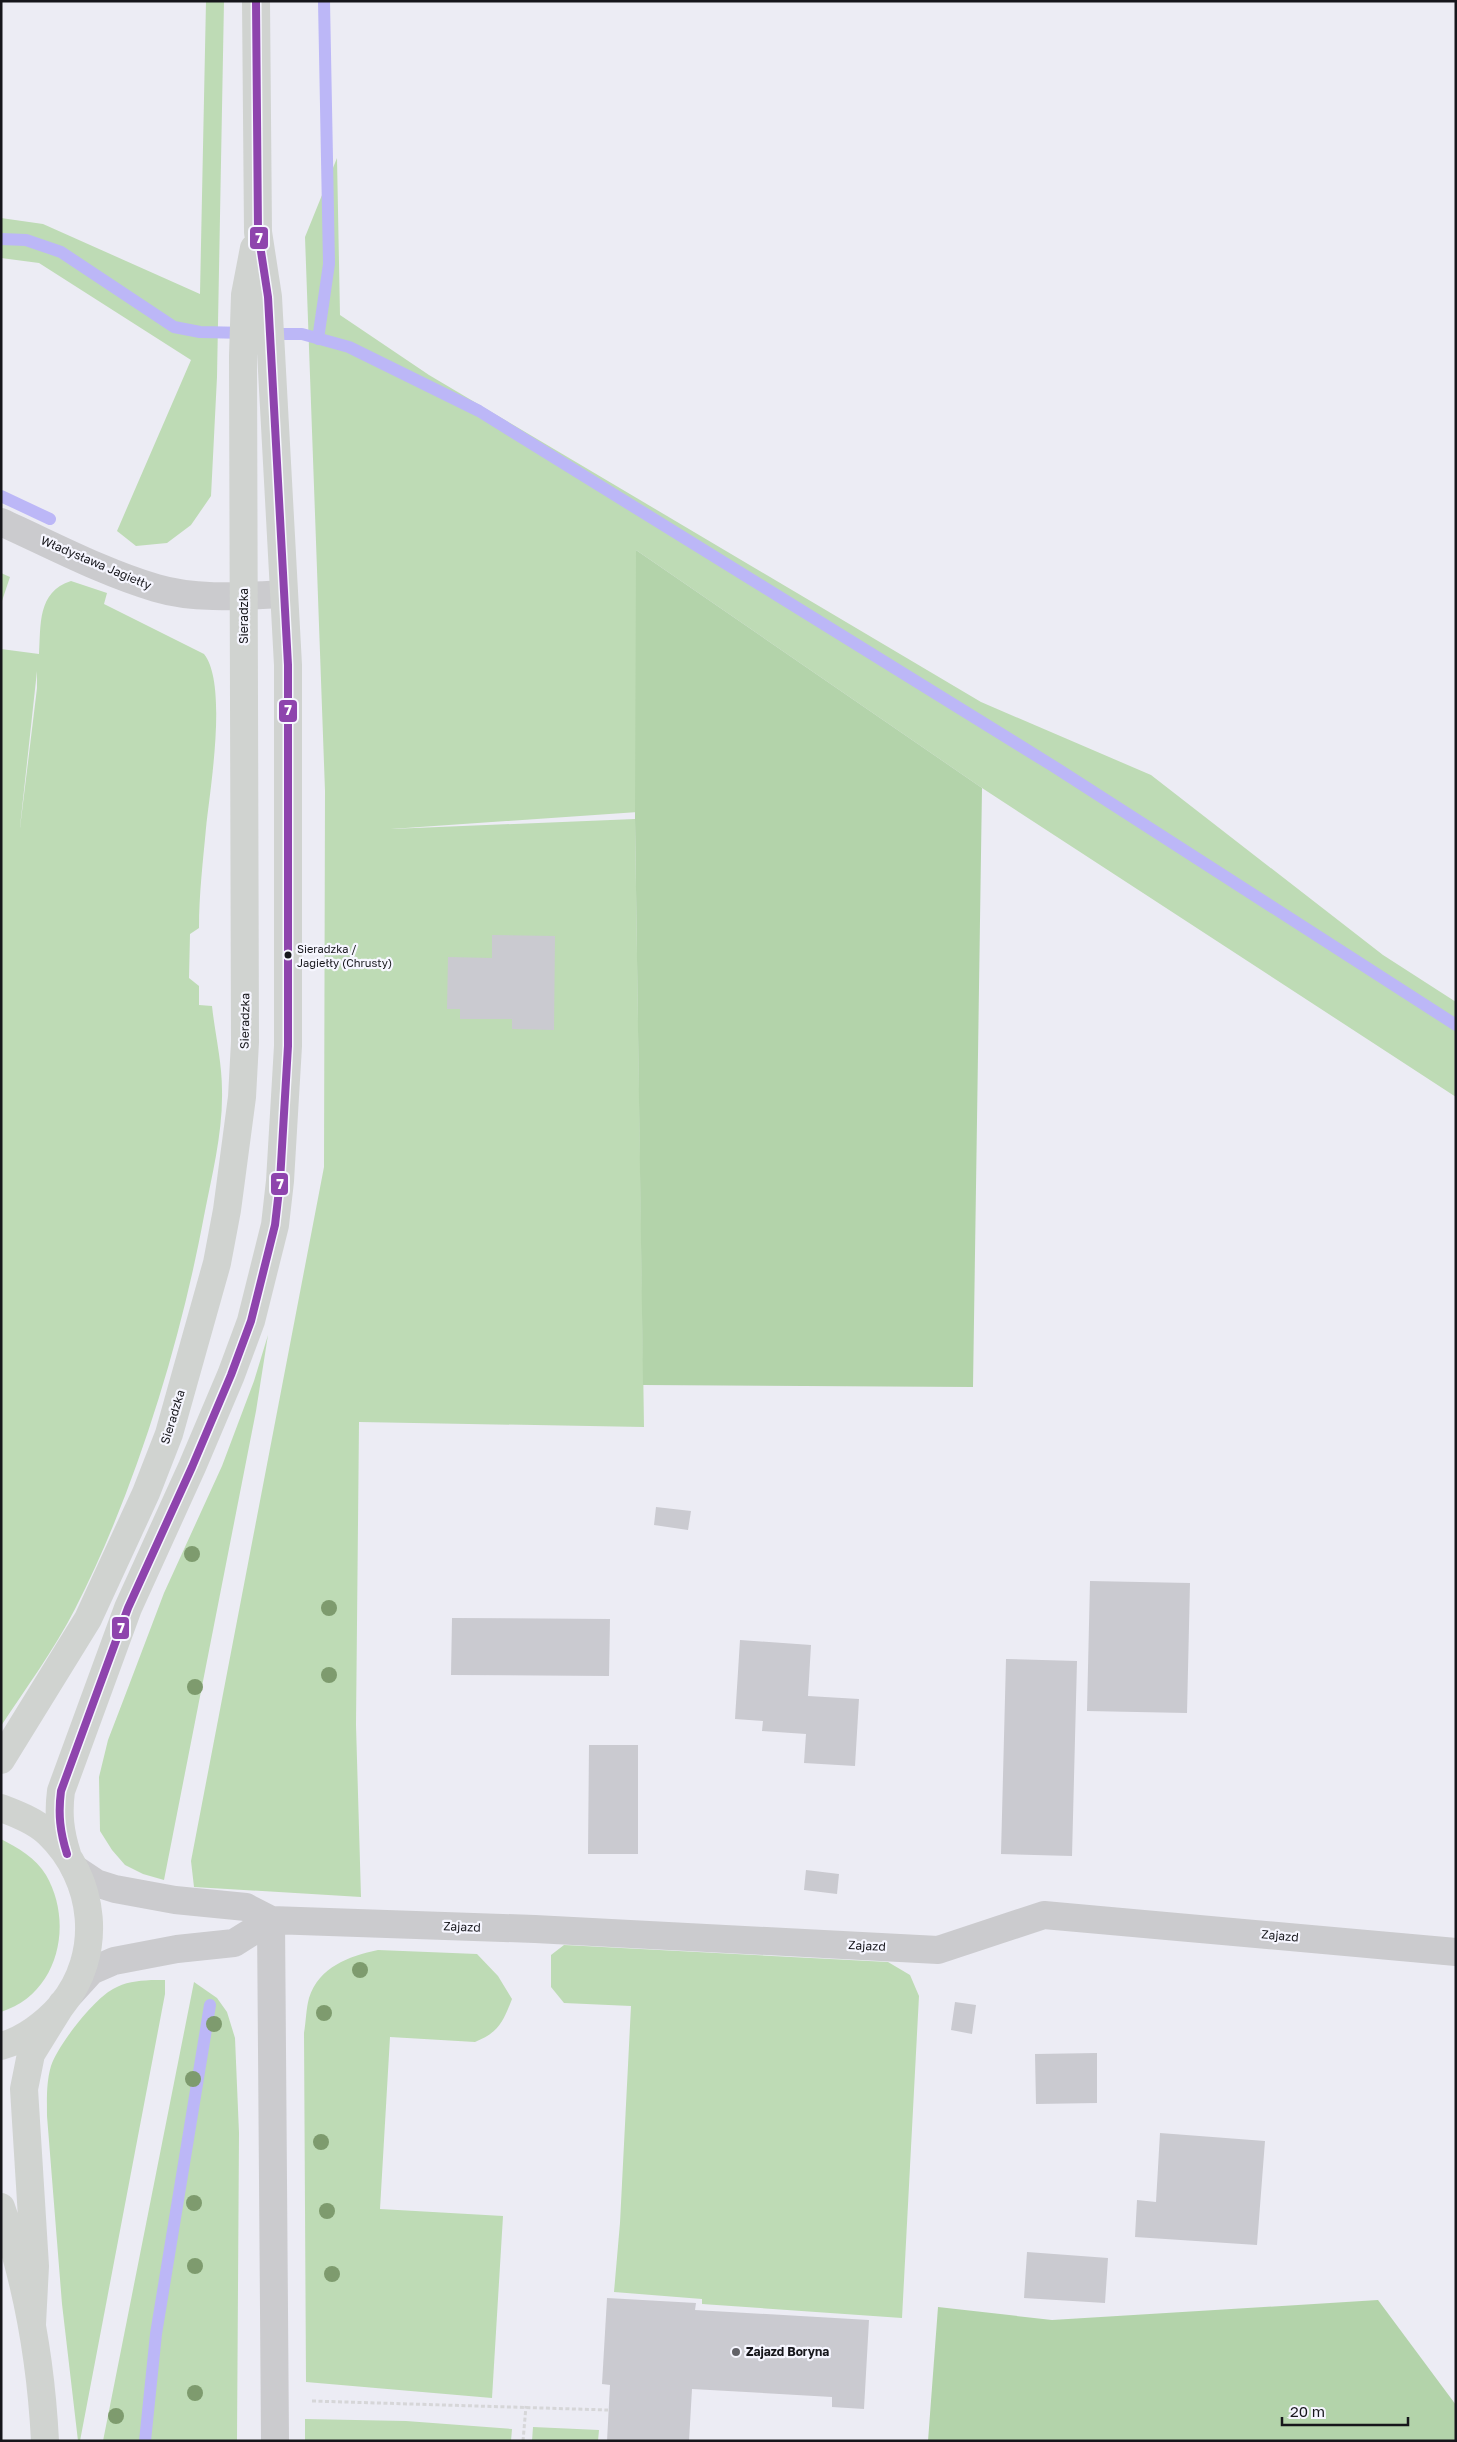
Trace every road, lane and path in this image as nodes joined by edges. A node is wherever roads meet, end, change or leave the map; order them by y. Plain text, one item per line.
1 (256, 1) edge
2 (257, 296) junction
3 (1, 522) edge
4 (284, 594) junction
5 (244, 596) junction
6 (1, 1760) edge
7 (1, 1808) edge
8 (71, 1861) junction
9 (271, 1920) junction
10 (1456, 1952) edge
11 (66, 1999) junction
12 (1, 2046) edge
13 (1, 2207) edge
14 (32, 2324) junction
15 (275, 2400) junction
16 (526, 2406) junction
17 (608, 2410) dead end
18 (45, 2441) edge
19 (275, 2441) edge
20 (523, 2441) edge

1 - 2 main road, Sieradzka
2 - 4 main road, Sieradzka
2 - 5 main road, Sieradzka
3 - 5 street, Władysława Jagiełły
4 - 5 street, Władysława Jagiełły
4 - 8 main road, Sieradzka
5 - 6 main road, Sieradzka
7 - 8 main road
8 - 9 street, Zajazd
8 - 11 main road
9 - 10 street, Zajazd
9 - 11 street
9 - 15 street
11 - 12 main road
11 - 14 main road
13 - 14 main road
14 - 18 main road
15 - 16 path
15 - 19 street
16 - 17 path
16 - 20 path

